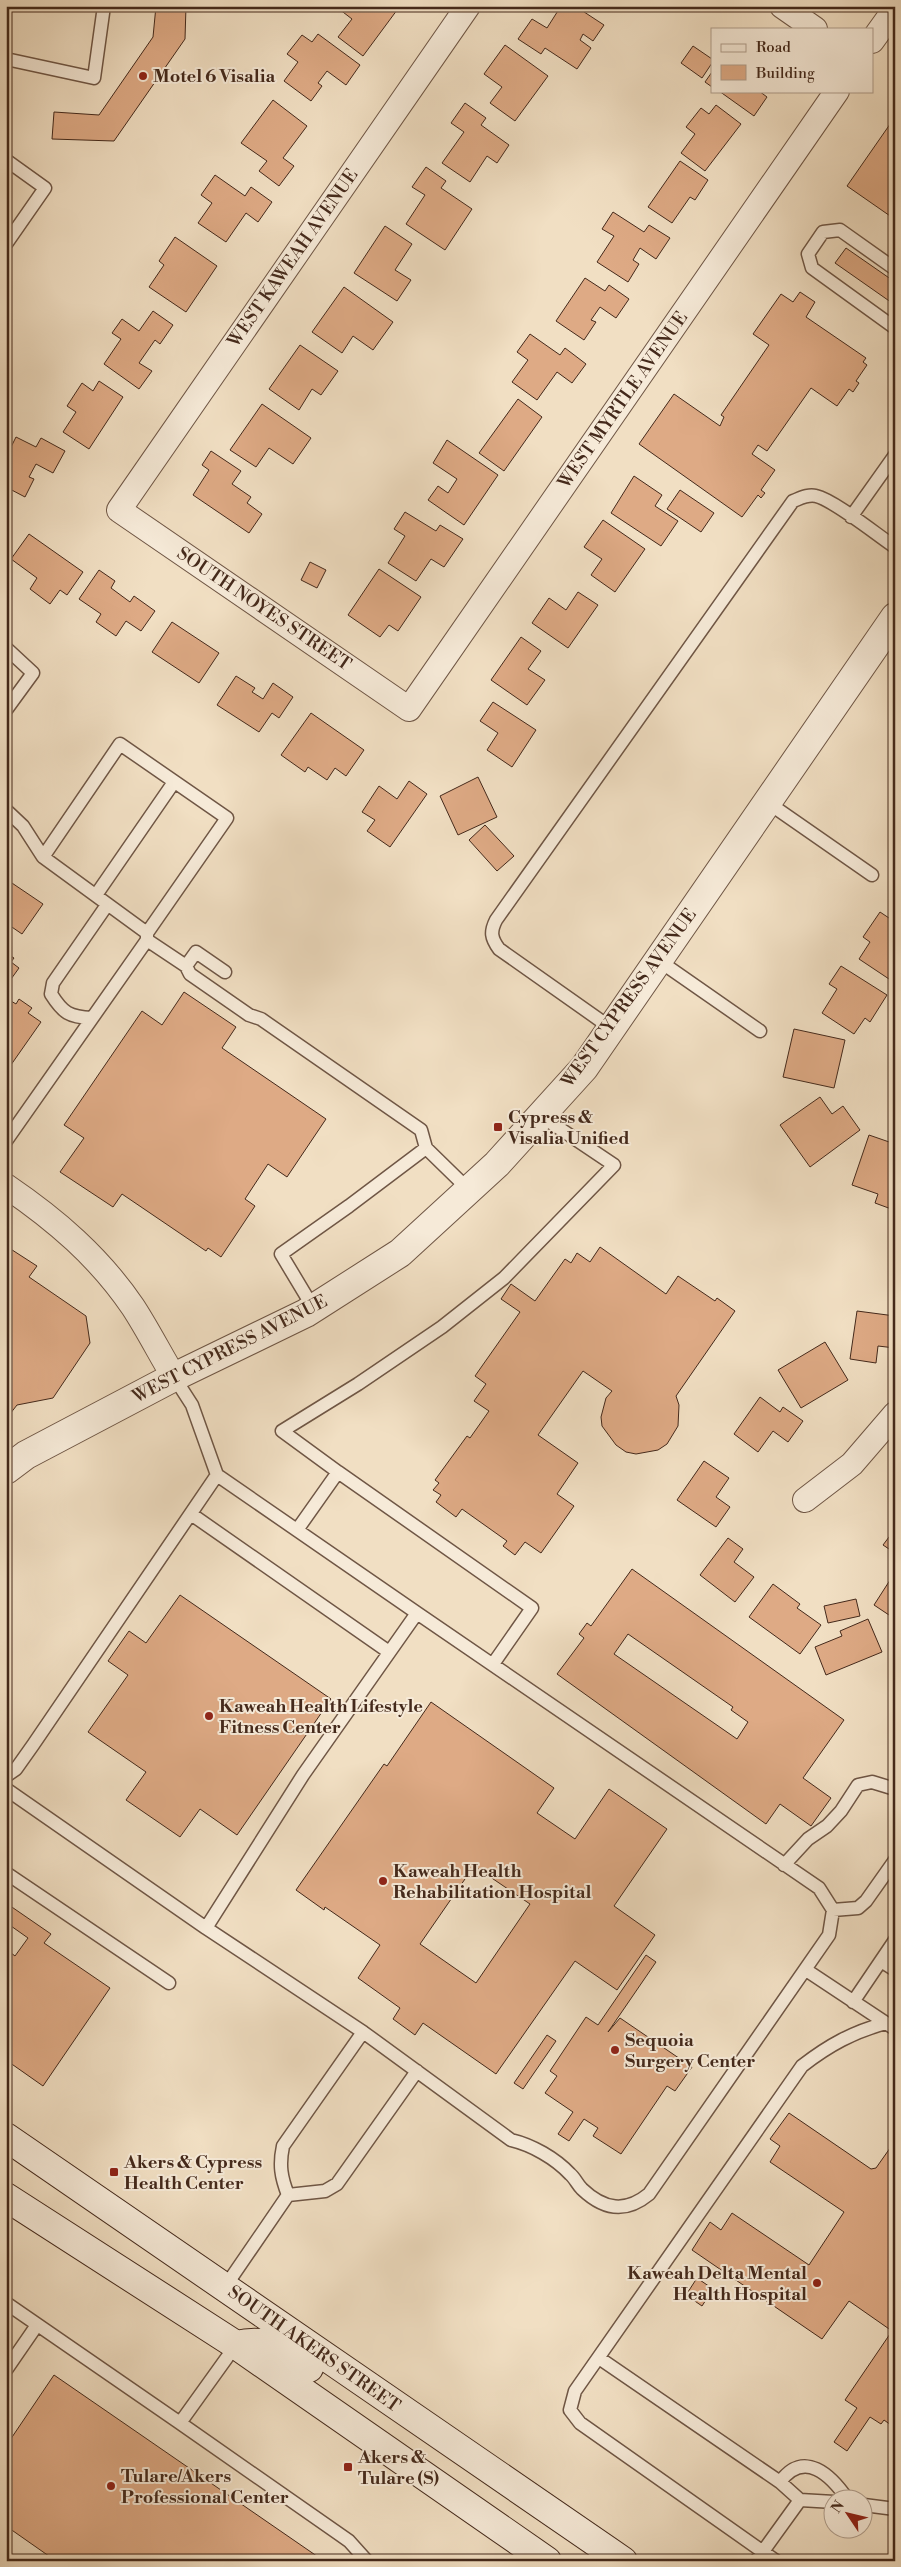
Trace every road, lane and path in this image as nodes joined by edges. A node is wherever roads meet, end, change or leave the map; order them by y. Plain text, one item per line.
1 (104, 6) edge
2 (468, 6) edge
3 (782, 6) edge
4 (895, 9) edge
5 (815, 28) edge
6 (874, 38) edge
7 (6, 59) edge
8 (836, 92) edge
9 (6, 160) edge
10 (6, 244) edge
11 (895, 269) edge
12 (895, 328) edge
13 (895, 455) edge
14 (119, 510) joint
15 (851, 517) junction
16 (895, 547) edge
17 (895, 617) edge
18 (6, 648) edge
19 (409, 709) joint
20 (6, 710) edge
21 (174, 782) junction
22 (767, 802) junction
23 (6, 810) edge
24 (43, 857) junction
25 (872, 875) dead end
26 (96, 895) junction
27 (107, 905) junction
28 (147, 936) junction
29 (658, 960) junction
30 (186, 966) junction
31 (225, 972) dead end
32 (92, 1018) junction
33 (611, 1028) junction
34 (760, 1031) dead end
35 (541, 1116) junction
36 (6, 1141) edge
37 (426, 1148) junction
38 (469, 1190) junction
39 (9, 1192) edge
40 (314, 1309) junction
41 (174, 1377) junction
42 (895, 1414) edge
43 (6, 1470) edge
44 (338, 1472) junction
45 (217, 1475) junction
46 (805, 1500) dead end
47 (191, 1514) junction
48 (297, 1530) junction
49 (417, 1612) junction
50 (389, 1652) junction
51 (493, 1664) junction
52 (6, 1776) edge
53 (6, 1789) edge
54 (895, 1790) edge
55 (895, 1860) edge
56 (784, 1864) junction
57 (6, 1873) edge
58 (833, 1910) junction
59 (206, 1928) junction
60 (895, 1940) edge
61 (881, 1961) junction
62 (806, 1970) junction
63 (895, 1970) edge
64 (169, 1983) dead end
65 (854, 2002) junction
66 (890, 2026) edge
67 (363, 2032) junction
68 (417, 2070) junction
69 (6, 2137) edge
70 (288, 2195) junction
71 (6, 2197) edge
72 (225, 2287) junction
73 (6, 2303) edge
74 (37, 2325) junction
75 (236, 2345) junction
76 (598, 2358) junction
77 (6, 2370) edge
78 (180, 2423) junction
79 (780, 2482) junction
80 (840, 2490) edge
81 (521, 2492) junction
82 (800, 2500) junction
83 (824, 2501) edge
84 (874, 2506) edge
85 (895, 2509) edge
86 (759, 2556) edge
87 (366, 2561) edge
88 (547, 2561) edge
89 (623, 2561) edge
90 (776, 2561) edge

1 - 7 lane
2 - 14 street, WEST KAWEAH AVENUE
3 - 5 street
4 - 6 street
8 - 19 street, WEST MYRTLE AVENUE
9 - 10 lane
11 - 12 lane
13 - 15 lane
14 - 19 street, SOUTH NOYES STREET
15 - 16 lane
15 - 33 lane
17 - 22 main road, WEST CYPRESS AVENUE
18 - 20 lane
21 - 24 lane
21 - 26 lane
21 - 28 lane
22 - 25 lane
22 - 29 main road, WEST CYPRESS AVENUE
23 - 24 lane
24 - 26 lane
26 - 27 lane
27 - 28 lane
27 - 32 lane
28 - 30 lane
28 - 32 lane
29 - 33 main road, WEST CYPRESS AVENUE
29 - 34 lane
30 - 31 lane
30 - 37 lane
32 - 36 lane
33 - 35 main road, WEST CYPRESS AVENUE
35 - 38 main road, WEST CYPRESS AVENUE
35 - 44 lane
37 - 38 lane
37 - 40 lane
38 - 40 main road, WEST CYPRESS AVENUE
39 - 41 street
40 - 41 main road, WEST CYPRESS AVENUE
41 - 43 main road, WEST CYPRESS AVENUE
41 - 45 lane
42 - 46 street
44 - 48 lane
44 - 51 lane
45 - 47 lane
45 - 48 lane
47 - 50 lane
47 - 52 lane
48 - 49 lane
49 - 50 lane
49 - 51 lane
50 - 59 lane
51 - 56 lane
53 - 59 lane
54 - 56 lane
55 - 58 lane
56 - 58 lane
57 - 64 lane
58 - 62 lane
59 - 67 lane
60 - 61 lane
61 - 63 lane
61 - 65 lane
62 - 65 lane
62 - 68 lane
65 - 66 lane
66 - 76 lane
67 - 68 lane
67 - 70 lane
68 - 70 lane
69 - 72 main road, SOUTH AKERS STREET
70 - 72 lane
71 - 75 main road
72 - 81 main road, SOUTH AKERS STREET
73 - 74 lane
74 - 77 lane
74 - 78 lane
75 - 78 lane
75 - 81 main road
75 - 88 main road
76 - 79 lane
76 - 86 lane
78 - 87 lane
79 - 80 lane
79 - 82 lane
81 - 89 main road, SOUTH AKERS STREET
82 - 83 lane
82 - 86 lane
84 - 85 lane
86 - 90 lane

